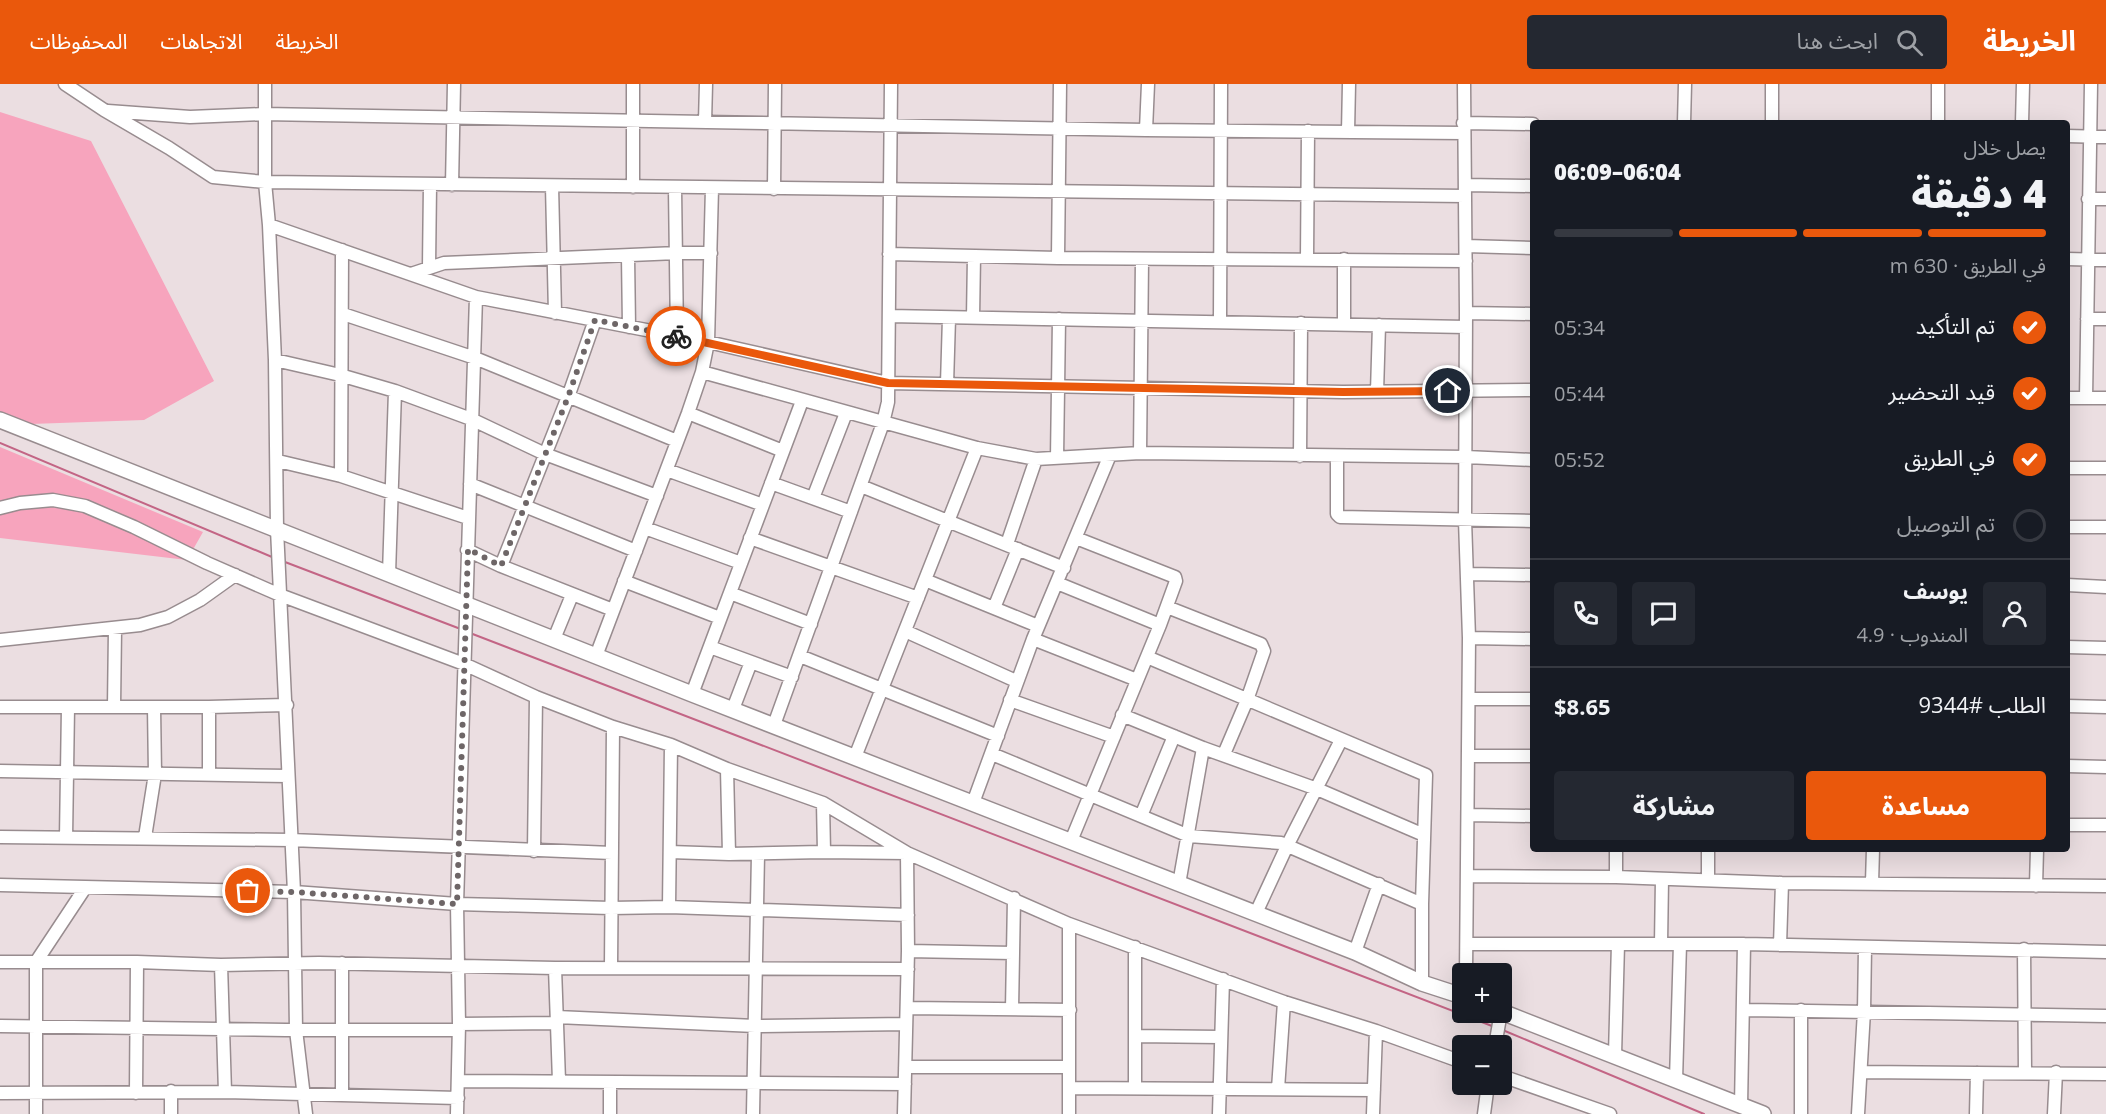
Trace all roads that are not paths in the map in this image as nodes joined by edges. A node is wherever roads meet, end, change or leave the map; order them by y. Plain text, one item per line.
1 (65, 84) edge
2 (265, 84) edge
3 (454, 84) edge
4 (633, 84) edge
5 (706, 84) edge
6 (775, 84) edge
7 (891, 84) edge
8 (1060, 84) edge
9 (1148, 84) edge
10 (1221, 84) edge
11 (1348, 84) edge
12 (1464, 84) edge
13 (1685, 84) edge
14 (1772, 84) edge
15 (1938, 84) edge
16 (2023, 84) edge
17 (2091, 84) edge
18 (104, 110) junction
19 (264, 114) junction
20 (453, 117) junction
21 (633, 120) junction
22 (1684, 120) edge
23 (1772, 120) edge
24 (1938, 120) edge
25 (2022, 120) edge
26 (705, 122) junction
27 (775, 123) junction
28 (1530, 124) edge
29 (891, 125) junction
30 (1059, 128) junction
31 (1464, 128) junction
32 (1146, 130) junction
33 (1221, 131) junction
34 (1308, 131) junction
35 (1348, 132) junction
36 (2070, 136) edge
37 (2090, 137) junction
38 (2106, 137) edge
39 (265, 182) junction
40 (430, 185) junction
41 (452, 185) junction
42 (552, 186) junction
43 (1530, 186) edge
44 (633, 187) junction
45 (675, 188) junction
46 (712, 188) junction
47 (774, 189) junction
48 (890, 190) junction
49 (1465, 190) junction
50 (1059, 192) junction
51 (1221, 194) junction
52 (1307, 195) junction
53 (2088, 199) junction
54 (2106, 199) edge
55 (269, 225) junction
56 (1466, 246) junction
57 (1530, 248) edge
58 (342, 250) junction
59 (677, 253) junction
60 (711, 253) junction
61 (889, 254) junction
62 (628, 256) junction
63 (974, 256) junction
64 (1058, 258) junction
65 (1222, 258) junction
66 (555, 259) junction
67 (1142, 259) junction
68 (1307, 259) junction
69 (2070, 259) edge
70 (1344, 260) junction
71 (2088, 260) junction
72 (2106, 260) edge
73 (1466, 261) junction
74 (429, 267) junction
75 (411, 274) junction
76 (476, 297) junction
77 (555, 312) junction
78 (343, 314) junction
79 (1466, 314) junction
80 (1530, 314) edge
81 (889, 316) junction
82 (949, 318) junction
83 (973, 318) junction
84 (1059, 319) junction
85 (2087, 319) junction
86 (2106, 319) edge
87 (595, 320) junction
88 (1142, 321) junction
89 (1220, 322) junction
90 (1301, 323) junction
91 (1344, 323) junction
92 (1379, 325) junction
93 (629, 327) junction
94 (1466, 327) junction
95 (676, 336) junction
96 (708, 342) junction
97 (475, 358) junction
98 (275, 360) junction
99 (702, 372) junction
100 (340, 375) junction
101 (888, 383) junction
102 (947, 384) junction
103 (1058, 386) junction
104 (1141, 388) junction
105 (1530, 390) edge
106 (395, 391) junction
107 (1465, 391) junction
108 (1300, 392) junction
109 (1377, 392) junction
110 (568, 397) junction
111 (2070, 398) edge
112 (2086, 398) junction
113 (2106, 398) edge
114 (802, 401) junction
115 (688, 413) junction
116 (846, 413) junction
117 (471, 419) junction
118 (0, 420) edge
119 (883, 423) junction
120 (677, 441) junction
121 (977, 448) junction
122 (783, 451) junction
123 (1140, 453) junction
124 (545, 454) junction
125 (1110, 455) junction
126 (1299, 456) junction
127 (1337, 456) junction
128 (1466, 457) junction
129 (1056, 458) junction
130 (1036, 459) junction
131 (1530, 460) edge
132 (278, 461) junction
133 (2070, 468) edge
134 (2106, 468) edge
135 (667, 470) junction
136 (341, 476) junction
137 (771, 483) junction
138 (470, 484) junction
139 (861, 486) junction
140 (392, 493) junction
141 (657, 496) junction
142 (813, 498) junction
143 (763, 505) junction
144 (524, 506) junction
145 (0, 508) edge
146 (851, 512) junction
147 (468, 518) junction
148 (1465, 520) junction
149 (949, 521) junction
150 (1530, 521) edge
151 (2070, 527) edge
152 (2106, 527) edge
153 (645, 528) junction
154 (278, 529) junction
155 (750, 538) junction
156 (1077, 538) junction
157 (1012, 547) junction
158 (468, 549) junction
159 (636, 551) junction
160 (741, 563) junction
161 (501, 566) junction
162 (832, 567) junction
163 (1064, 568) junction
164 (389, 574) junction
165 (1468, 574) junction
166 (235, 575) junction
167 (1530, 575) edge
168 (925, 580) junction
169 (624, 581) junction
170 (1057, 583) junction
171 (2070, 585) edge
172 (2106, 587) edge
173 (730, 593) junction
174 (280, 595) junction
175 (572, 595) junction
176 (918, 598) junction
177 (465, 604) junction
178 (1167, 606) junction
179 (994, 608) junction
180 (613, 610) junction
181 (720, 618) junction
182 (811, 624) junction
183 (1038, 626) junction
184 (1160, 626) junction
185 (115, 629) junction
186 (905, 631) junction
187 (1469, 638) junction
188 (554, 639) junction
189 (1033, 639) junction
190 (1530, 639) edge
191 (0, 640) edge
192 (710, 647) junction
193 (2070, 647) edge
194 (2106, 648) edge
195 (596, 656) junction
196 (800, 656) junction
197 (1147, 657) junction
198 (751, 662) junction
199 (464, 664) junction
200 (792, 677) junction
201 (1137, 680) junction
202 (1016, 681) junction
203 (882, 688) junction
204 (692, 694) junction
205 (536, 697) junction
206 (1469, 699) junction
207 (1530, 699) edge
208 (1010, 700) junction
209 (1247, 700) junction
210 (286, 705) junction
211 (0, 706) edge
212 (2070, 706) edge
213 (68, 707) junction
214 (114, 707) junction
215 (154, 707) junction
216 (208, 707) junction
217 (2106, 707) edge
218 (733, 709) junction
219 (1122, 716) junction
220 (774, 725) junction
221 (613, 727) junction
222 (998, 736) junction
223 (1174, 736) junction
224 (1114, 737) junction
225 (1341, 740) junction
226 (671, 745) junction
227 (1203, 748) junction
228 (992, 754) junction
229 (1224, 754) junction
230 (1469, 756) junction
231 (1530, 756) edge
232 (855, 757) junction
233 (2070, 766) edge
234 (2106, 767) edge
235 (727, 769) junction
236 (0, 771) edge
237 (67, 773) junction
238 (155, 774) junction
239 (209, 774) junction
240 (288, 776) junction
241 (1317, 789) junction
242 (1090, 794) junction
243 (823, 803) junction
244 (973, 803) junction
245 (1468, 815) junction
246 (1142, 816) junction
247 (1530, 816) edge
248 (2070, 825) edge
249 (2106, 825) edge
250 (1424, 835) junction
251 (1189, 836) junction
252 (0, 837) edge
253 (145, 837) junction
254 (66, 838) junction
255 (291, 840) junction
256 (1071, 841) junction
257 (1287, 846) junction
258 (459, 847) junction
259 (534, 851) junction
260 (670, 852) junction
261 (824, 852) junction
262 (1617, 852) edge
263 (1708, 852) edge
264 (1873, 852) edge
265 (2037, 852) edge
266 (612, 853) junction
267 (907, 853) junction
268 (729, 854) junction
269 (758, 854) junction
270 (1468, 876) junction
271 (1616, 877) junction
272 (1662, 879) junction
273 (1708, 879) junction
274 (1782, 883) junction
275 (1872, 883) junction
276 (1179, 884) junction
277 (1379, 884) junction
278 (0, 885) edge
279 (2036, 886) junction
280 (2106, 886) edge
281 (85, 888) junction
282 (294, 892) junction
283 (1014, 898) junction
284 (457, 904) junction
285 (1422, 904) junction
286 (669, 907) junction
287 (611, 908) junction
288 (758, 910) junction
289 (1256, 913) junction
290 (908, 915) junction
291 (1069, 924) junction
292 (1467, 944) junction
293 (1618, 944) junction
294 (1661, 944) junction
295 (1680, 944) junction
296 (1744, 944) junction
297 (1780, 945) junction
298 (1136, 947) junction
299 (1865, 948) junction
300 (2024, 950) junction
301 (908, 951) junction
302 (1355, 952) junction
303 (2106, 952) edge
304 (1013, 953) junction
305 (0, 962) edge
306 (36, 962) junction
307 (137, 962) junction
308 (296, 963) junction
309 (342, 963) junction
310 (1466, 963) edge
311 (221, 965) junction
312 (457, 966) junction
313 (611, 967) junction
314 (555, 968) junction
315 (756, 969) junction
316 (908, 969) junction
317 (1223, 979) junction
318 (1422, 982) junction
319 (1452, 992) edge
320 (1284, 1002) junction
321 (907, 1008) junction
322 (1012, 1009) junction
323 (1070, 1010) junction
324 (1744, 1010) junction
325 (1801, 1010) junction
326 (1864, 1011) junction
327 (2026, 1014) junction
328 (1512, 1016) edge
329 (2106, 1016) edge
330 (557, 1020) junction
331 (906, 1024) junction
332 (0, 1026) edge
333 (35, 1026) junction
334 (754, 1026) junction
335 (137, 1027) junction
336 (459, 1027) junction
337 (224, 1029) junction
338 (296, 1030) junction
339 (343, 1030) junction
340 (1376, 1030) junction
341 (1135, 1036) junction
342 (1220, 1037) junction
343 (1615, 1055) junction
344 (1452, 1058) edge
345 (905, 1067) junction
346 (1070, 1067) junction
347 (1861, 1072) junction
348 (2025, 1072) junction
349 (2055, 1072) junction
350 (1977, 1073) junction
351 (2106, 1074) edge
352 (1512, 1080) edge
353 (1676, 1080) junction
354 (458, 1081) junction
355 (559, 1081) junction
356 (610, 1082) junction
357 (753, 1083) junction
358 (905, 1084) junction
359 (1070, 1088) junction
360 (1135, 1088) junction
361 (1218, 1089) junction
362 (1278, 1089) junction
363 (1374, 1090) junction
364 (171, 1091) junction
365 (225, 1092) junction
366 (0, 1093) edge
367 (136, 1093) junction
368 (36, 1094) junction
369 (303, 1094) junction
370 (342, 1094) junction
371 (1487, 1095) edge
372 (458, 1098) junction
373 (1741, 1106) junction
374 (1576, 1109) edge
375 (36, 1114) edge
376 (171, 1114) edge
377 (306, 1114) edge
378 (457, 1114) edge
379 (610, 1114) edge
380 (753, 1114) edge
381 (904, 1114) edge
382 (1070, 1114) edge
383 (1219, 1114) edge
384 (1373, 1114) edge
385 (1484, 1114) edge
386 (1610, 1114) edge
387 (1763, 1114) edge
388 (1802, 1114) edge
389 (1858, 1114) edge
390 (1976, 1114) edge
391 (2054, 1114) edge

1 - 18 street
2 - 19 street
3 - 20 street
4 - 21 street
5 - 26 street
6 - 27 street
7 - 29 street
8 - 30 street
9 - 32 street
10 - 33 street
11 - 35 street
12 - 31 street
13 - 22 street
14 - 23 street
15 - 24 street
16 - 25 street
17 - 37 street
18 - 19 street
18 - 39 street
19 - 20 street
19 - 39 street
20 - 21 street
20 - 41 street
21 - 26 street
21 - 44 street
26 - 27 street
27 - 29 street
27 - 47 street
28 - 31 street
29 - 30 street
29 - 48 street
30 - 32 street
30 - 50 street
31 - 35 street
31 - 49 street
32 - 33 street
33 - 34 street
33 - 51 street
34 - 35 street
34 - 52 street
36 - 37 street
37 - 38 street
37 - 53 street
39 - 40 street
39 - 55 street
40 - 41 street
40 - 74 street
41 - 42 street
42 - 44 street
42 - 66 street
43 - 49 street
44 - 45 street
45 - 46 street
45 - 59 street
46 - 47 street
46 - 60 street
47 - 48 street
48 - 50 street
48 - 61 street
49 - 52 street
49 - 56 street
50 - 51 street
50 - 64 street
51 - 52 street
51 - 65 street
52 - 68 street
53 - 54 street
53 - 71 street
55 - 58 street
55 - 98 street
56 - 57 street
56 - 73 street
58 - 75 street
58 - 78 street
59 - 60 street
59 - 62 street
59 - 95 street
60 - 96 street
61 - 63 street
61 - 81 street
62 - 66 street
62 - 93 street
63 - 64 street
63 - 83 street
64 - 67 street
65 - 67 street
65 - 68 street
65 - 89 street
66 - 74 street
66 - 77 street
67 - 88 street
68 - 70 street
69 - 71 street
70 - 73 street
70 - 91 street
71 - 72 street
71 - 85 street
73 - 79 street
74 - 75 street
75 - 76 street
76 - 77 street
76 - 97 street
77 - 87 street
78 - 97 street
78 - 100 street
79 - 80 street
79 - 94 street
81 - 82 street
81 - 101 street
82 - 83 street
82 - 102 street
83 - 84 street
84 - 88 street
84 - 103 street
85 - 86 street
85 - 112 street
87 - 93 street
87 - 110 street
88 - 89 street
88 - 104 street
89 - 90 street
90 - 91 street
90 - 108 street
91 - 92 street
92 - 94 street
92 - 109 street
93 - 95 street
94 - 107 street
95 - 96 street
96 - 99 street
96 - 101 street
97 - 110 street
97 - 117 street
98 - 100 street
98 - 132 street
99 - 114 street
99 - 115 street
100 - 106 street
100 - 136 street
101 - 102 street
101 - 119 street
102 - 103 street
103 - 104 street
103 - 129 street
104 - 108 street
104 - 123 street
105 - 107 street
106 - 117 street
106 - 140 street
107 - 109 street
107 - 128 street
108 - 109 street
108 - 126 street
110 - 120 street
110 - 124 street
111 - 112 street
112 - 113 street
114 - 116 street
114 - 122 street
115 - 120 street
115 - 122 street
116 - 119 street
116 - 142 street
117 - 124 street
117 - 138 street
118 - 154 main road
119 - 121 street
119 - 139 street
120 - 135 street
121 - 130 street
121 - 149 street
122 - 137 street
123 - 125 street
123 - 126 street
124 - 141 street
124 - 144 street
125 - 129 street
125 - 156 street
126 - 127 street
127 - 128 street
127 - 148 street
128 - 131 street
128 - 148 street
129 - 130 street
130 - 157 street
132 - 136 street
132 - 154 street
133 - 134 street
135 - 141 street
135 - 143 street
136 - 140 street
137 - 142 street
137 - 143 street
138 - 144 street
138 - 147 street
139 - 146 street
139 - 149 street
140 - 147 street
140 - 164 street
141 - 153 street
142 - 146 street
143 - 155 street
144 - 159 street
144 - 161 street
145 - 166 street
146 - 162 street
147 - 158 street
148 - 150 street
148 - 165 street
149 - 157 street
149 - 168 street
151 - 152 street
153 - 159 street
153 - 160 street
154 - 164 main road
154 - 174 street
155 - 160 street
155 - 162 street
156 - 163 street
156 - 178 street
157 - 163 street
157 - 179 street
158 - 161 street
158 - 177 street
159 - 169 street
160 - 173 street
161 - 175 street
162 - 176 street
162 - 182 street
163 - 170 street
164 - 177 main road
165 - 167 street
165 - 187 street
166 - 174 street
166 - 185 street
168 - 176 street
168 - 179 street
169 - 180 street
169 - 181 street
170 - 183 street
170 - 184 street
171 - 172 street
173 - 181 street
173 - 182 street
174 - 199 street
174 - 210 street
175 - 180 street
175 - 188 street
176 - 186 street
177 - 188 main road
177 - 199 street
178 - 184 street
178 - 209 street
179 - 183 street
180 - 195 street
181 - 192 street
182 - 196 street
183 - 189 street
184 - 197 street
185 - 191 street
185 - 214 street
186 - 202 street
186 - 203 street
187 - 190 street
187 - 206 street
188 - 195 main road
189 - 201 street
189 - 202 street
192 - 198 street
192 - 204 street
193 - 194 street
195 - 204 main road
196 - 200 street
196 - 203 street
197 - 201 street
197 - 209 street
198 - 200 street
198 - 218 street
199 - 205 street
199 - 258 street
200 - 220 street
201 - 219 street
202 - 208 street
203 - 222 street
203 - 232 street
204 - 218 main road
205 - 221 street
205 - 259 street
206 - 207 street
206 - 230 street
208 - 222 street
208 - 224 street
209 - 225 street
209 - 229 street
210 - 216 street
210 - 240 street
211 - 213 street
212 - 217 street
213 - 214 street
213 - 237 street
214 - 215 street
215 - 216 street
215 - 238 street
216 - 239 street
218 - 220 main road
219 - 223 street
219 - 224 street
220 - 232 main road
221 - 226 street
221 - 266 street
222 - 228 street
223 - 227 street
223 - 246 street
224 - 242 street
225 - 241 street
225 - 250 street
226 - 235 street
226 - 260 street
227 - 229 street
227 - 251 street
228 - 242 street
228 - 244 street
229 - 241 street
230 - 231 street
230 - 245 street
232 - 244 main road
233 - 234 street
235 - 243 street
235 - 268 street
236 - 237 street
237 - 238 street
237 - 254 street
238 - 239 street
238 - 253 street
239 - 240 street
240 - 255 street
241 - 250 street
241 - 257 street
242 - 246 street
242 - 256 street
243 - 261 street
243 - 267 street
244 - 256 main road
245 - 247 street
245 - 270 street
246 - 251 street
248 - 249 street
250 - 285 street
251 - 257 street
251 - 276 street
252 - 254 street
253 - 254 street
253 - 255 street
255 - 258 street
255 - 282 street
256 - 276 main road
257 - 277 street
257 - 289 street
258 - 259 street
258 - 284 street
259 - 266 street
260 - 268 street
260 - 286 street
261 - 267 street
261 - 269 street
262 - 271 street
263 - 273 street
264 - 275 street
265 - 279 street
266 - 287 street
267 - 283 street
267 - 290 street
268 - 269 street
269 - 288 street
270 - 271 street
270 - 292 street
271 - 272 street
272 - 273 street
272 - 294 street
273 - 274 street
274 - 275 street
274 - 297 street
275 - 279 street
276 - 289 main road
277 - 285 street
277 - 302 street
278 - 281 street
279 - 280 street
281 - 282 street
281 - 306 street
282 - 284 street
282 - 308 street
283 - 291 street
283 - 304 street
284 - 287 street
284 - 312 street
285 - 318 street
286 - 287 street
286 - 288 street
287 - 313 street
288 - 290 street
288 - 315 street
289 - 302 main road
290 - 301 street
291 - 298 street
291 - 323 street
292 - 293 street
292 - 310 street
293 - 294 street
293 - 343 street
294 - 295 street
295 - 296 street
295 - 353 street
296 - 297 street
296 - 324 street
297 - 299 street
298 - 317 street
298 - 341 street
299 - 300 street
299 - 326 street
300 - 303 street
300 - 327 street
301 - 304 street
301 - 316 street
302 - 318 main road
304 - 322 street
305 - 306 street
306 - 307 street
306 - 333 street
307 - 311 street
307 - 335 street
308 - 309 street
308 - 311 street
308 - 338 street
309 - 312 street
309 - 339 street
311 - 337 street
312 - 314 street
312 - 336 street
313 - 314 street
313 - 315 street
314 - 330 street
315 - 316 street
315 - 334 street
316 - 321 street
317 - 320 street
317 - 342 street
318 - 319 main road
320 - 340 street
320 - 362 street
321 - 322 street
321 - 331 street
322 - 323 street
323 - 346 street
324 - 325 street
324 - 373 street
325 - 326 street
325 - 388 street
326 - 327 street
326 - 347 street
327 - 329 street
327 - 348 street
328 - 343 main road
330 - 334 street
330 - 336 street
330 - 355 street
331 - 334 street
331 - 345 street
332 - 333 street
333 - 335 street
333 - 368 street
334 - 357 street
335 - 337 street
335 - 367 street
336 - 339 street
336 - 354 street
337 - 338 street
337 - 365 street
338 - 339 street
338 - 369 street
339 - 370 street
340 - 344 street
340 - 363 street
341 - 342 street
341 - 360 street
342 - 361 street
343 - 353 main road
345 - 346 street
345 - 358 street
346 - 359 street
347 - 350 street
347 - 389 street
348 - 349 street
348 - 350 street
349 - 351 street
349 - 391 street
350 - 390 street
352 - 374 street
353 - 373 main road
354 - 355 street
354 - 372 street
355 - 356 street
356 - 357 street
356 - 379 street
357 - 358 street
357 - 380 street
358 - 381 street
359 - 360 street
359 - 382 street
360 - 361 street
361 - 362 street
361 - 383 street
362 - 363 street
363 - 384 street
364 - 365 street
364 - 367 street
364 - 376 street
365 - 369 street
366 - 368 street
367 - 368 street
368 - 375 street
369 - 370 street
369 - 377 street
370 - 372 street
371 - 385 street
372 - 378 street
373 - 387 main road
374 - 386 street

